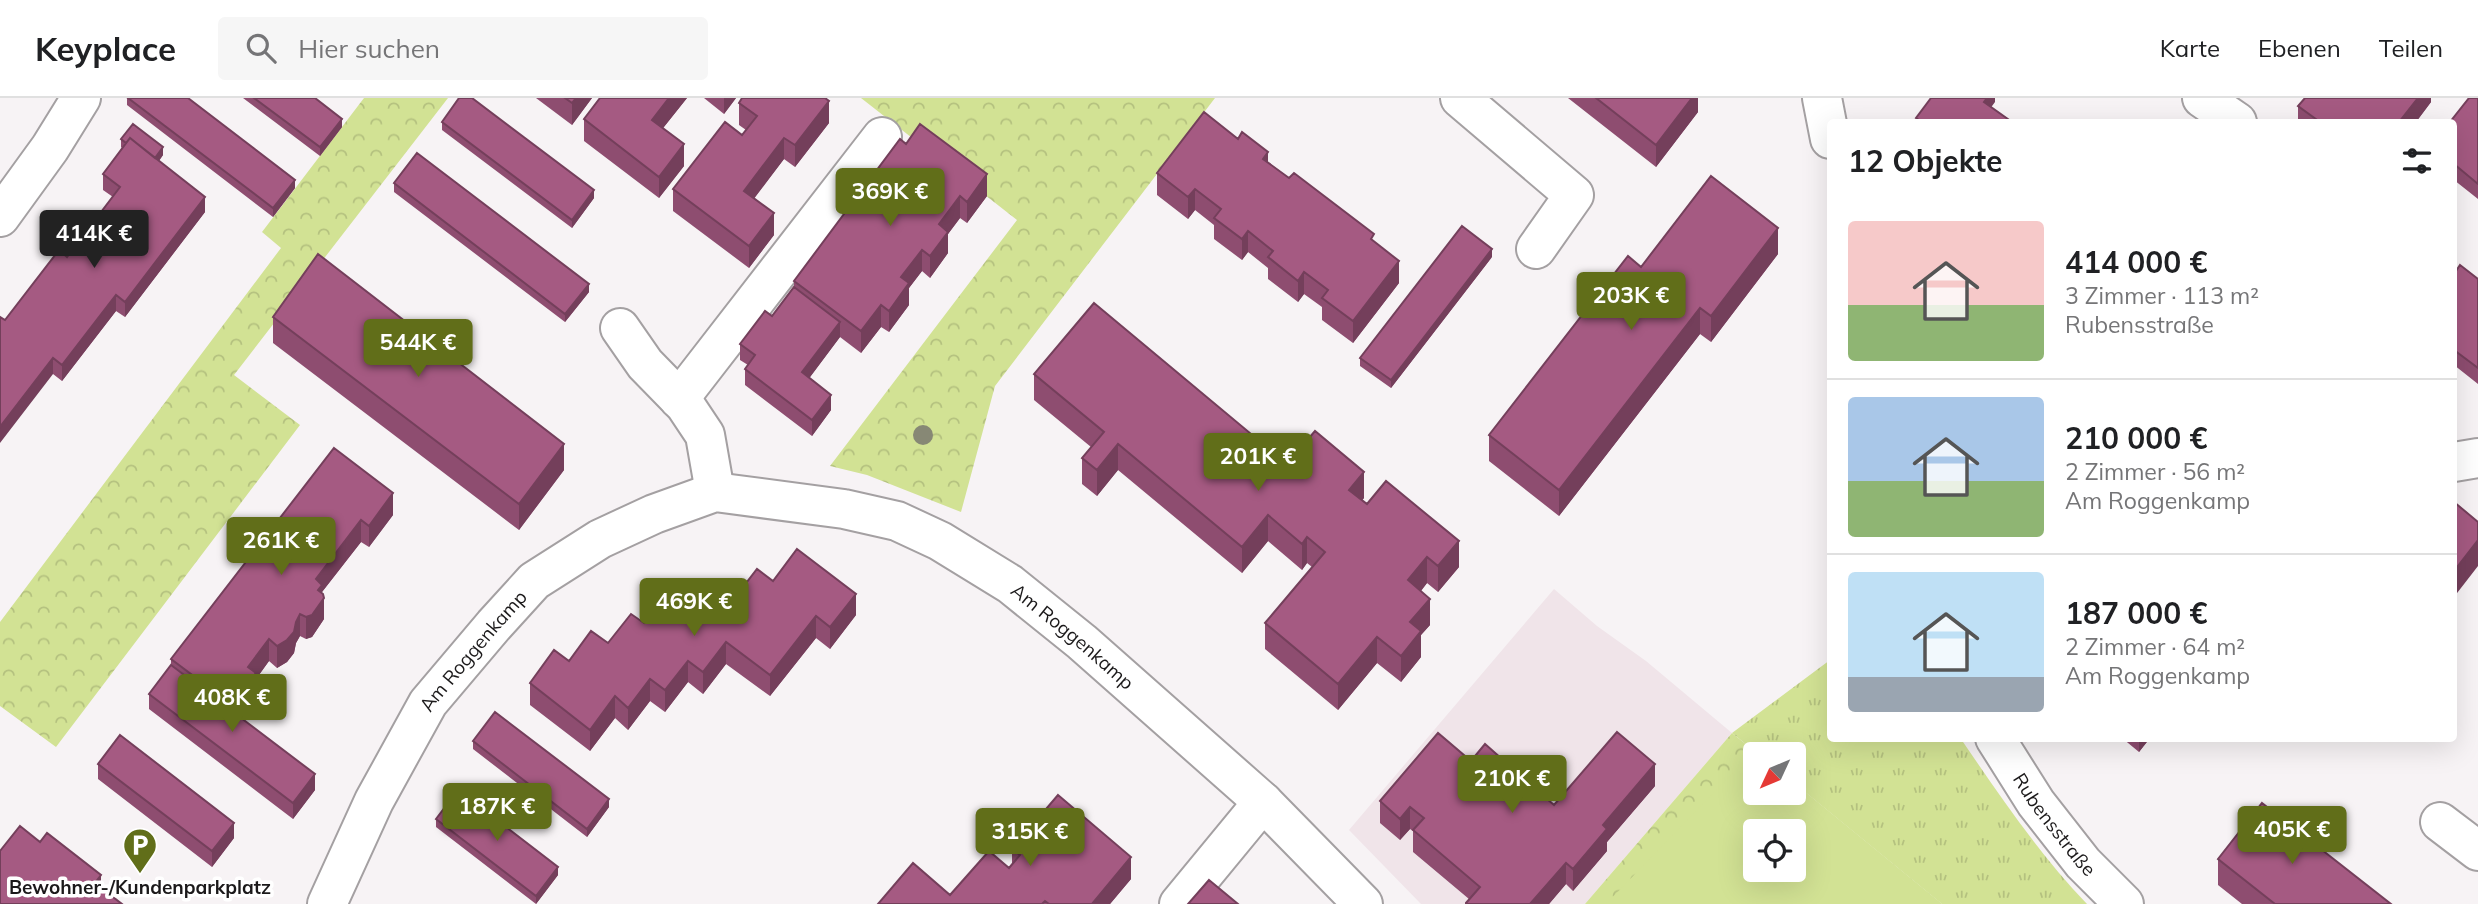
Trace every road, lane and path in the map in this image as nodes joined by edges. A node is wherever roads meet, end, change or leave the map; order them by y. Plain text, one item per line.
1 (81, 98) edge
2 (1460, 98) edge
3 (1822, 98) edge
4 (2202, 98) edge
5 (2233, 119) edge
6 (1827, 124) edge
7 (882, 137) dead end
8 (0, 217) edge
9 (1535, 249) dead end
10 (620, 328) dead end
11 (679, 399) junction
12 (2478, 458) edge
13 (2457, 462) edge
14 (715, 492) junction
15 (1997, 742) edge
16 (1264, 802) junction
17 (2440, 822) dead end
18 (2478, 851) edge
19 (327, 904) edge
20 (1179, 904) edge
21 (1363, 904) edge
22 (2124, 904) edge

1 - 8 street
2 - 9 street
3 - 6 street
4 - 5 street
7 - 11 street
10 - 11 street
11 - 14 street
12 - 13 street
14 - 16 street, Am Roggenkamp
14 - 19 street, Am Roggenkamp
15 - 22 street, Rubensstraße
16 - 20 street
16 - 21 street, Am Roggenkamp
17 - 18 street

